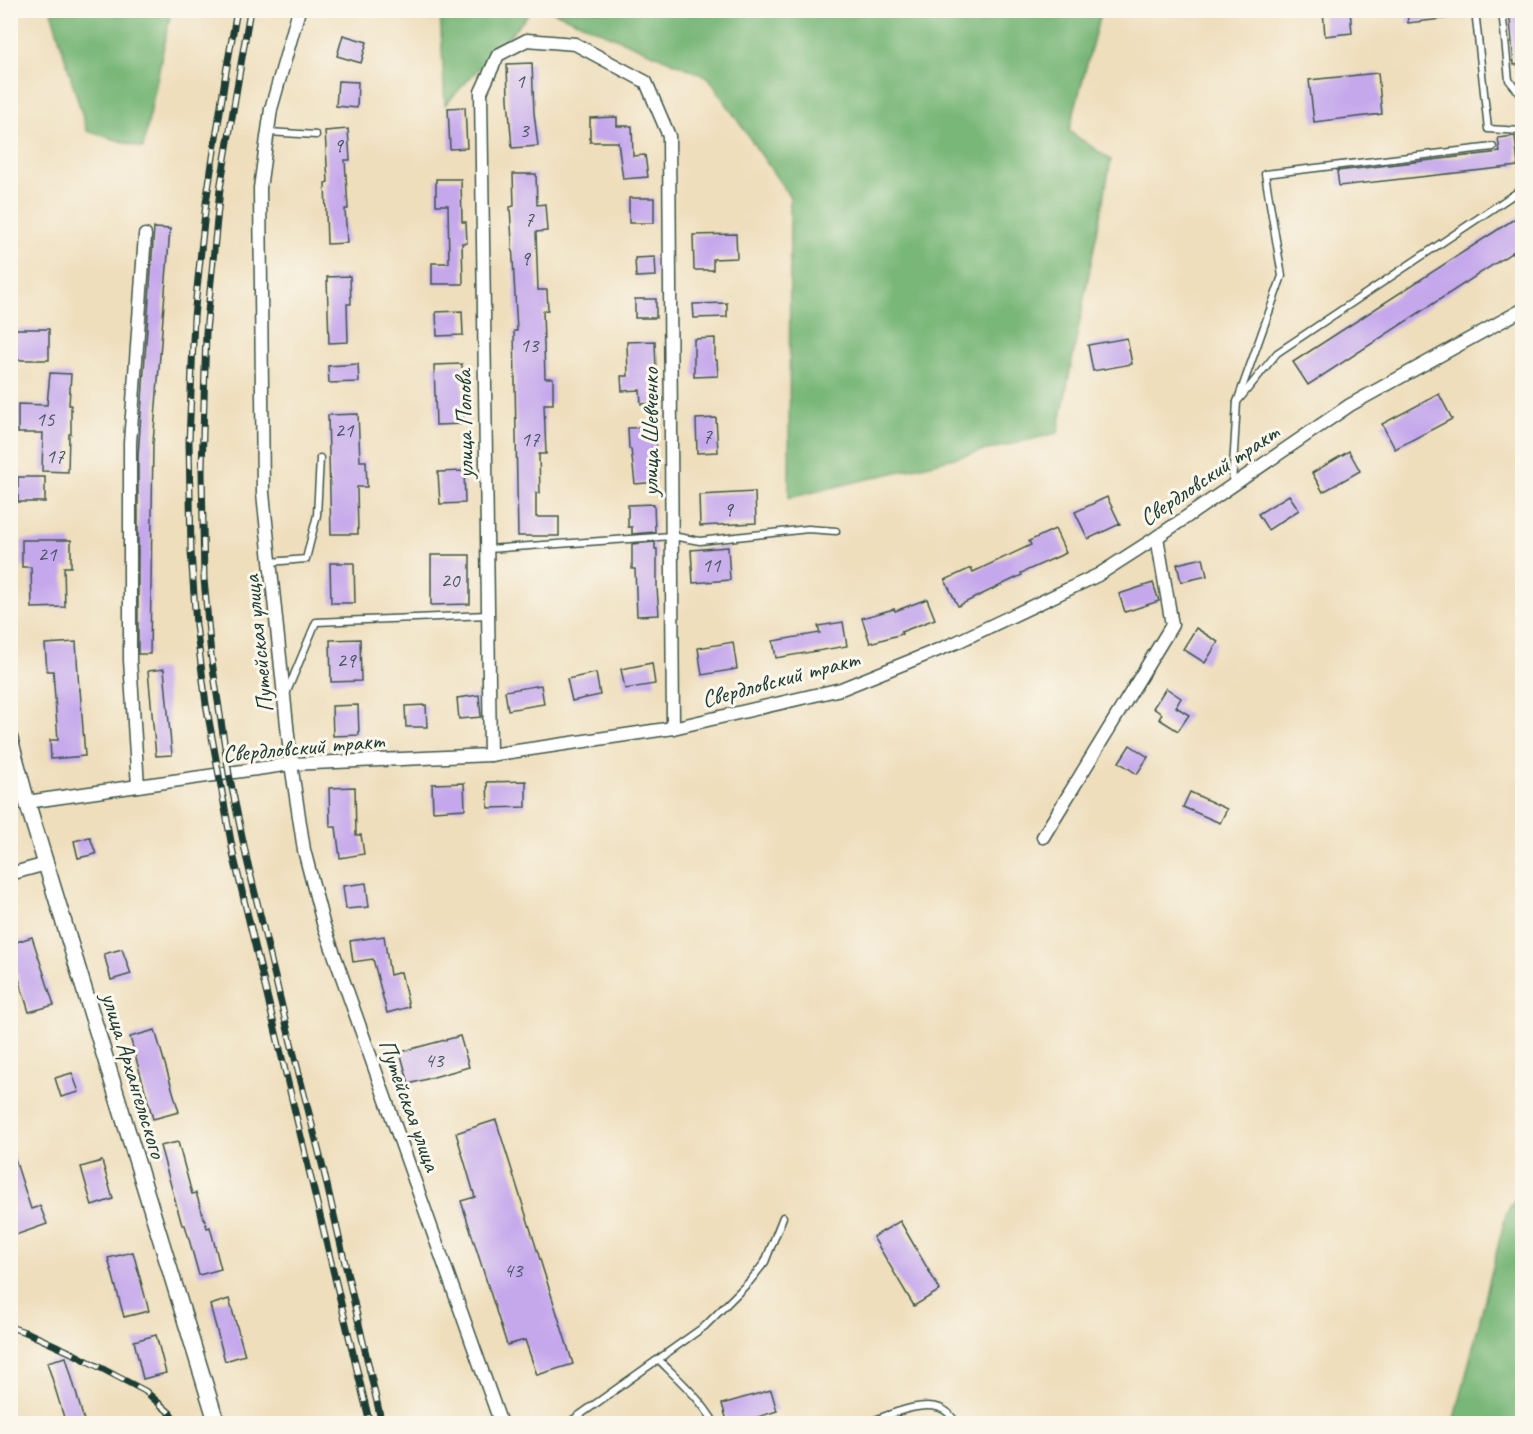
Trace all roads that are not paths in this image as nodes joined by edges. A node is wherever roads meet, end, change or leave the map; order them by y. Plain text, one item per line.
1 (299, 10) edge
2 (1476, 10) edge
3 (1502, 10) edge
4 (481, 93) joint
5 (1522, 96) edge
6 (1522, 131) edge
7 (268, 132) junction
8 (316, 135) dead end
9 (1493, 147) dead end
10 (1522, 189) edge
11 (145, 235) dead end
12 (1522, 310) edge
13 (1237, 402) junction
14 (320, 458) dead end
15 (1232, 486) junction
16 (836, 531) dead end
17 (672, 536) junction
18 (1157, 537) junction
19 (487, 549) junction
20 (270, 562) junction
21 (488, 615) junction
22 (285, 698) junction
23 (673, 728) junction
24 (10, 739) edge
25 (490, 754) junction
26 (291, 764) junction
27 (138, 786) junction
28 (27, 802) junction
29 (1043, 837) dead end
30 (46, 864) junction
31 (10, 874) edge
32 (783, 1217) dead end
33 (659, 1360) junction
34 (217, 1424) edge
35 (501, 1424) edge
36 (567, 1424) edge
37 (715, 1424) edge
38 (865, 1424) edge
39 (957, 1424) edge

1 - 7 street, Путейская улица
2 - 6 lane
3 - 5 lane
4 - 17 street, улица Шевченко
4 - 19 street, улица Попова
7 - 8 lane
7 - 20 street, Путейская улица
9 - 13 lane
10 - 13 lane
11 - 27 street
12 - 15 street, Свердловский тракт
13 - 15 lane
14 - 20 lane
15 - 18 street, Свердловский тракт
16 - 17 lane
17 - 19 lane
17 - 23 street, улица Шевченко
18 - 23 street, Свердловский тракт
18 - 29 street
19 - 21 street, улица Попова
20 - 22 street, Путейская улица
21 - 22 lane
21 - 25 street, улица Попова
22 - 26 street, Путейская улица
23 - 25 street, Свердловский тракт
24 - 28 street, улица Архангельского
25 - 26 street, Свердловский тракт
26 - 27 street, Свердловский тракт
26 - 35 street, Путейская улица
27 - 28 street, Свердловский тракт
28 - 30 street, улица Архангельского
30 - 31 street
30 - 34 street, улица Архангельского
32 - 33 lane
33 - 36 lane
33 - 37 lane
38 - 39 lane

